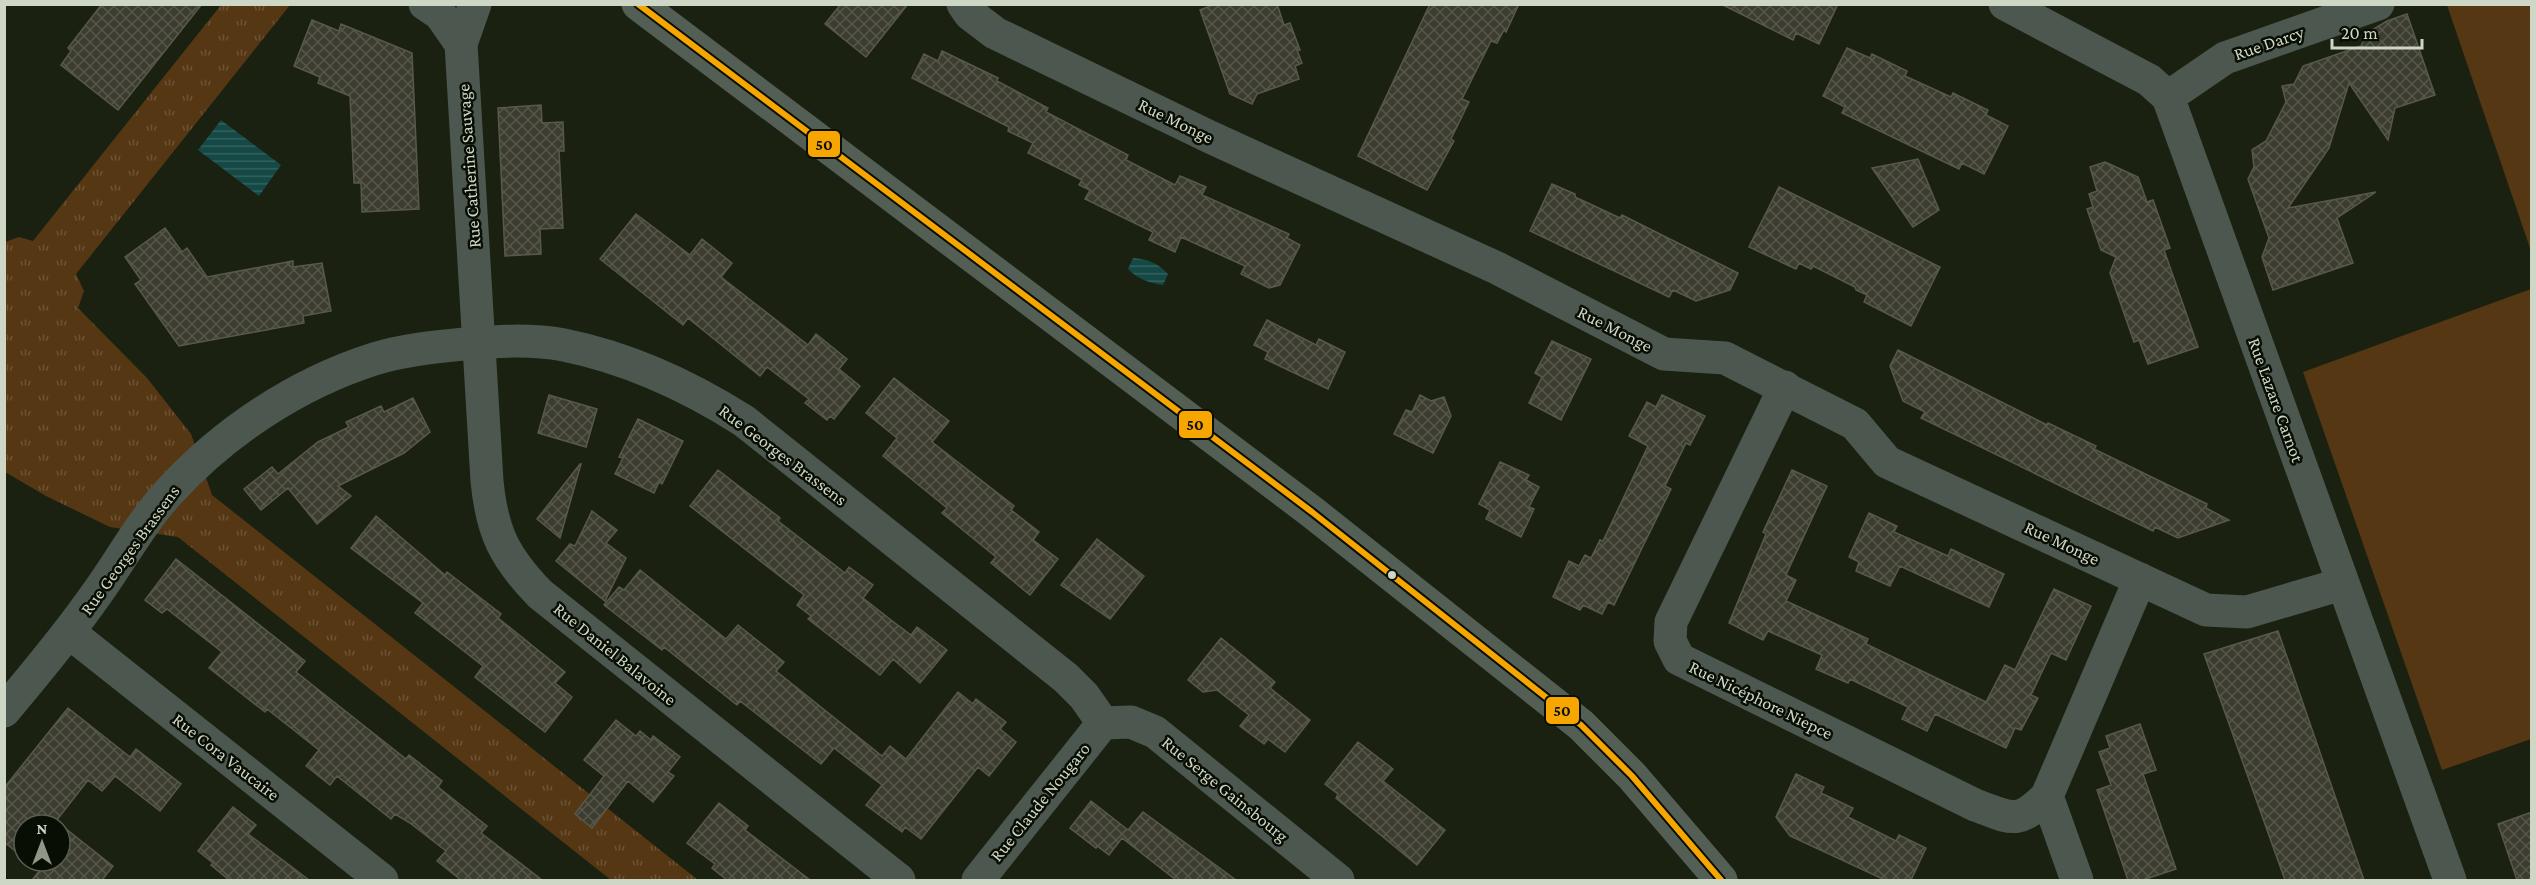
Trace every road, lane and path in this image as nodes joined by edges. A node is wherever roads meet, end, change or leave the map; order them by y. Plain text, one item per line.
1 (426, 4) edge
2 (475, 4) edge
3 (638, 4) edge
4 (963, 4) edge
5 (2004, 4) edge
6 (2378, 4) edge
7 (461, 44) junction
8 (2168, 97) junction
9 (480, 343) junction
10 (1785, 387) junction
11 (2140, 579) junction
12 (2342, 584) junction
13 (70, 633) junction
14 (4, 711) edge
15 (1103, 723) junction
16 (2047, 796) junction
17 (381, 880) edge
18 (899, 880) edge
19 (978, 880) edge
20 (1338, 880) edge
21 (1721, 880) edge
22 (2077, 880) edge
23 (2450, 880) edge

1 - 7 street
2 - 7 street
3 - 21 main road
4 - 10 street, Rue Monge
5 - 8 street
6 - 8 street, Rue Darcy
7 - 9 street, Rue Catherine Sauvage
8 - 12 street, Rue Lazare Carnot
9 - 13 street, Rue Georges Brassens
9 - 15 street, Rue Georges Brassens
9 - 18 street, Rue Daniel Balavoine
10 - 11 street, Rue Monge
10 - 16 street, Rue Nicéphore Niepce
11 - 12 street, Rue Monge
11 - 16 street, Rue Nicéphore Niepce
12 - 23 street, Rue Lazare Carnot
13 - 14 street, Rue Georges Brassens
13 - 17 street, Rue Cora Vaucaire
15 - 19 street, Rue Claude Nougaro
15 - 20 street, Rue Serge Gainsbourg
16 - 22 street

